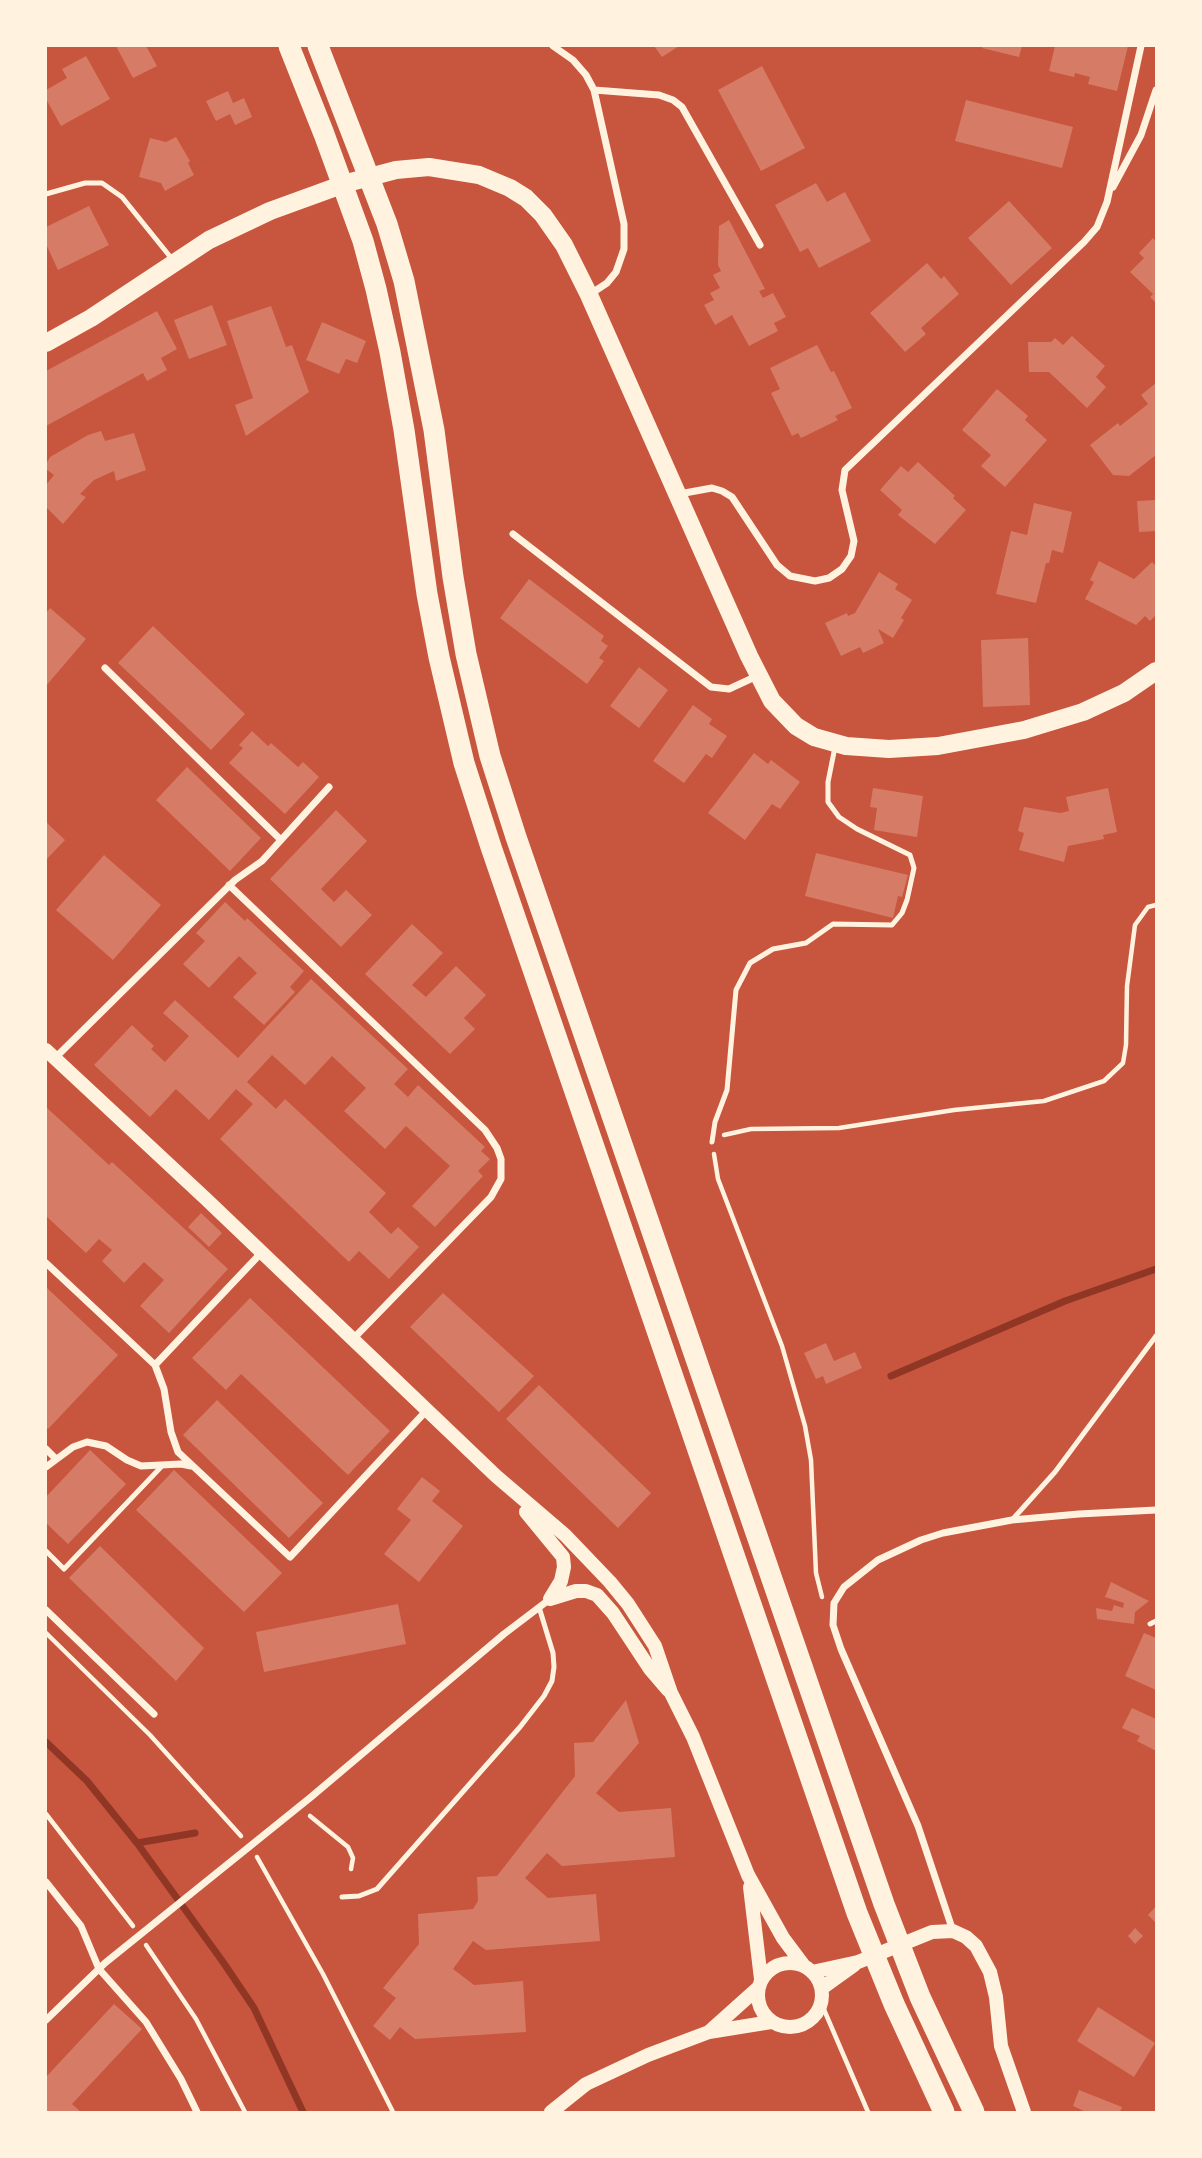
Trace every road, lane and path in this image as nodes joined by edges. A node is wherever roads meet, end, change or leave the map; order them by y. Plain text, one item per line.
1 (289, 46) edge
2 (318, 46) edge
3 (553, 46) edge
4 (1141, 46) edge
5 (593, 90) junction
6 (1157, 90) edge
7 (46, 194) edge
8 (1109, 194) junction
9 (760, 245) dead end
10 (174, 261) junction
11 (589, 295) junction
12 (46, 343) edge
13 (678, 494) junction
14 (513, 534) dead end
15 (105, 668) dead end
16 (1157, 671) edge
17 (758, 675) junction
18 (835, 744) junction
19 (328, 788) dead end
20 (281, 840) junction
21 (229, 886) junction
22 (1157, 905) edge
23 (50, 1055) edge
24 (712, 1142) junction
25 (262, 1252) junction
26 (46, 1263) edge
27 (1157, 1336) edge
28 (353, 1339) junction
29 (155, 1365) junction
30 (427, 1410) junction
31 (46, 1450) edge
32 (55, 1458) junction
33 (162, 1466) junction
34 (192, 1466) junction
35 (46, 1467) edge
36 (496, 1476) junction
37 (1157, 1510) edge
38 (1012, 1520) junction
39 (46, 1551) edge
40 (544, 1603) junction
41 (46, 1610) edge
42 (832, 1612) junction
43 (46, 1633) edge
44 (671, 1693) junction
45 (154, 1714) dead end
46 (299, 1807) junction
47 (46, 1814) edge
48 (242, 1837) dead end
49 (255, 1855) dead end
50 (351, 1869) dead end
51 (748, 1875) junction
52 (46, 1882) edge
53 (342, 1897) dead end
54 (134, 1927) dead end
55 (953, 1931) junction
56 (141, 1937) dead end
57 (858, 1962) junction
58 (99, 1969) junction
59 (808, 1969) junction
60 (760, 1984) junction
61 (822, 1988) junction
62 (822, 2004) junction
63 (46, 2020) edge
64 (771, 2022) junction
65 (709, 2032) junction
66 (197, 2112) edge
67 (245, 2112) edge
68 (393, 2112) edge
69 (551, 2112) edge
70 (868, 2112) edge
71 (944, 2112) edge
72 (974, 2112) edge
73 (1024, 2112) edge

1 - 71 highway
2 - 72 highway
3 - 5 street
4 - 8 street
5 - 9 street
5 - 11 street
6 - 8 street
7 - 10 lane
8 - 13 street
10 - 11 main road
10 - 12 main road
11 - 13 main road
13 - 17 main road
14 - 17 street
15 - 20 street
16 - 18 main road
17 - 18 main road
18 - 24 lane
19 - 20 street
20 - 21 street
21 - 23 street
21 - 28 street
22 - 24 path
23 - 25 main road
24 - 42 path
25 - 28 main road
25 - 29 street
26 - 29 street
27 - 38 lane
28 - 30 main road
29 - 34 street
30 - 34 street
30 - 36 main road
31 - 32 street
32 - 33 street
32 - 35 street
33 - 34 street
33 - 39 lane
36 - 40 main road
36 - 44 main road
37 - 38 street
38 - 42 street
40 - 44 main road
40 - 46 street
40 - 53 lane
41 - 45 street
42 - 55 street
43 - 48 path
44 - 51 main road
46 - 50 path
46 - 58 street
47 - 54 path
49 - 68 path
51 - 59 main road
51 - 60 main road
52 - 58 street
55 - 57 main road
55 - 73 main road
56 - 67 path
57 - 59 main road
57 - 61 main road
58 - 63 street
58 - 66 street
59 - 60 main road
59 - 61 main road
60 - 64 main road
60 - 65 main road
61 - 62 main road
62 - 64 main road
62 - 70 path
64 - 65 main road
65 - 69 main road

